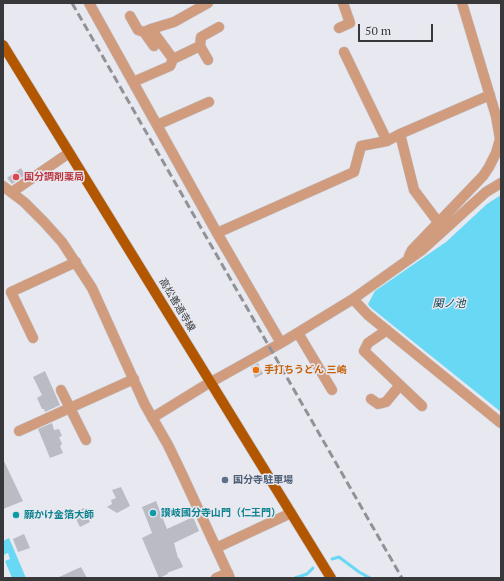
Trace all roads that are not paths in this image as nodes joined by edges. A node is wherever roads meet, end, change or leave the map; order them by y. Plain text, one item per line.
1 (90, 3) edge
2 (208, 3) edge
3 (343, 3) edge
4 (462, 3) edge
5 (130, 16) dead end
6 (219, 27) dead end
7 (339, 28) dead end
8 (148, 30) junction
9 (3, 45) edge
10 (154, 46) dead end
11 (200, 46) junction
12 (344, 52) dead end
13 (173, 59) junction
14 (208, 60) dead end
15 (133, 82) junction
16 (490, 95) junction
17 (209, 102) dead end
18 (498, 112) edge
19 (157, 125) junction
20 (400, 134) junction
21 (387, 141) junction
22 (69, 153) junction
23 (501, 183) edge
24 (5, 187) edge
25 (438, 222) junction
26 (217, 233) junction
27 (76, 262) junction
28 (405, 263) junction
29 (353, 299) junction
30 (387, 330) junction
31 (298, 332) junction
32 (33, 338) dead end
33 (281, 343) junction
34 (134, 379) junction
35 (210, 383) junction
36 (400, 385) junction
37 (61, 390) dead end
38 (332, 390) dead end
39 (371, 399) dead end
40 (422, 406) dead end
41 (69, 409) junction
42 (152, 418) junction
43 (501, 423) edge
44 (19, 431) dead end
45 (86, 440) dead end
46 (290, 513) junction
47 (216, 548) junction
48 (229, 575) edge
49 (216, 578) edge
50 (331, 578) edge

1 - 15 street
2 - 8 street
3 - 7 street
4 - 16 street
5 - 8 street
6 - 11 street
8 - 10 street
8 - 13 street
9 - 22 main road, 高松善通寺線
11 - 13 street
11 - 14 street
12 - 21 street
13 - 15 street
15 - 19 street
16 - 18 street
16 - 20 street
17 - 19 street
18 - 25 street
19 - 26 street
20 - 21 street
20 - 25 street
21 - 26 street
22 - 24 street
22 - 35 main road, 高松善通寺線
23 - 28 street
24 - 27 street
25 - 28 street
26 - 33 street
27 - 32 street
27 - 34 street
28 - 29 street
29 - 30 street
29 - 31 street
30 - 36 street
30 - 43 street
31 - 33 street
31 - 38 street
33 - 35 street
34 - 41 street
34 - 42 street
35 - 42 street
35 - 46 main road, 高松善通寺線
36 - 39 street
36 - 40 street
37 - 41 street
41 - 44 street
41 - 45 street
42 - 47 street
46 - 47 street
46 - 50 main road, 高松善通寺線
47 - 48 street
48 - 49 street

